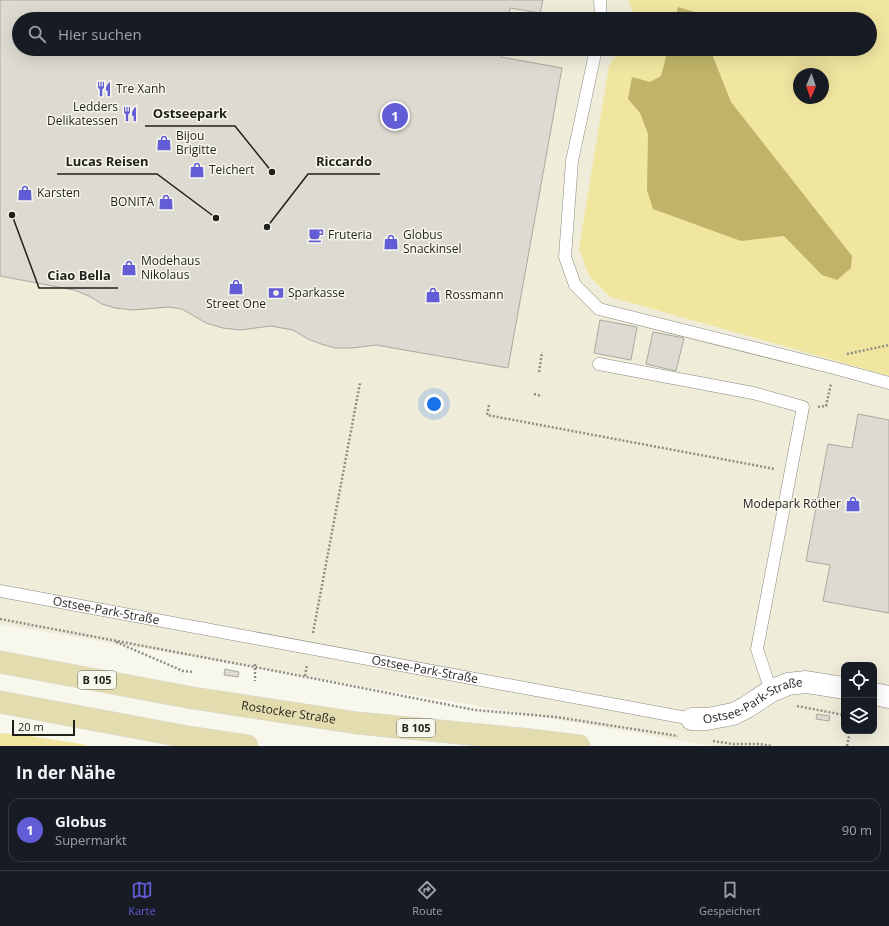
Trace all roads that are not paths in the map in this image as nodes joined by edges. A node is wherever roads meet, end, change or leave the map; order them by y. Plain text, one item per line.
1 (600, 0) edge
2 (601, 12) edge
3 (594, 56) edge
4 (599, 364) dead end
5 (889, 383) edge
6 (0, 591) edge
7 (0, 662) edge
8 (841, 688) edge
9 (771, 691) junction
10 (877, 695) edge
11 (889, 697) edge
12 (0, 702) edge
13 (692, 719) joint
14 (247, 746) edge
15 (580, 746) edge

1 - 2 lane
3 - 5 lane
4 - 9 lane
6 - 13 lane, Ostsee-Park-Straße
7 - 15 main road, Rostocker Straße / B 105
8 - 9 street, Ostsee-Park-Straße
9 - 13 street, Ostsee-Park-Straße
10 - 11 street
12 - 14 main road

